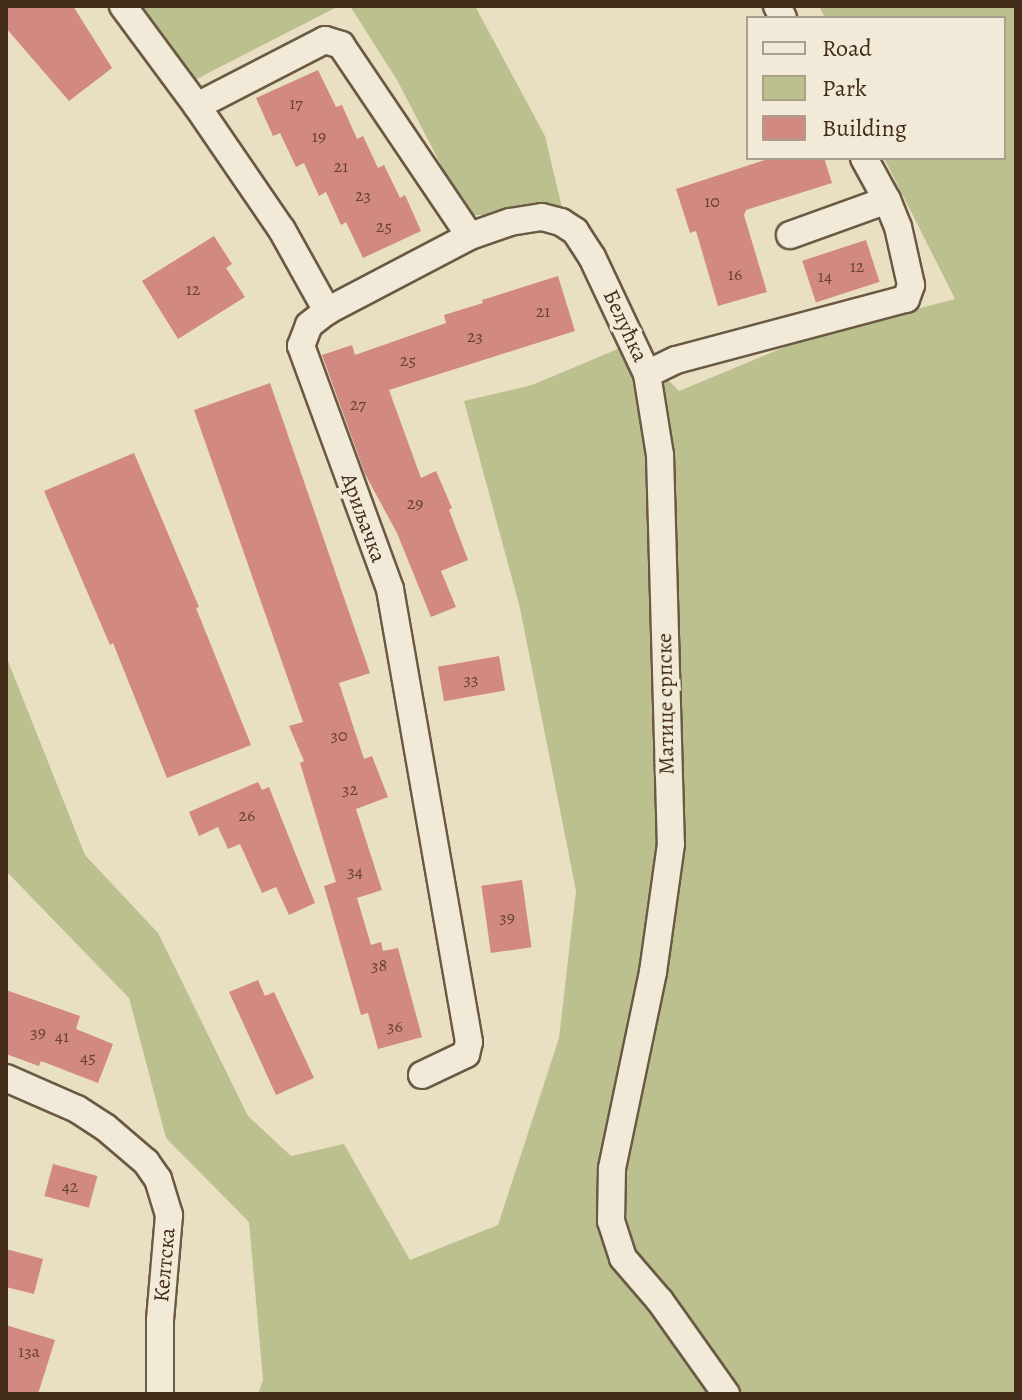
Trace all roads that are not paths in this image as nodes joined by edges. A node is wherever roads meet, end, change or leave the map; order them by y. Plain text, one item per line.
1 (123, 6) edge
2 (197, 106) junction
3 (865, 160) edge
4 (887, 200) junction
5 (790, 235) dead end
6 (470, 236) junction
7 (327, 311) junction
8 (647, 374) junction
9 (422, 1075) dead end
10 (6, 1078) edge
11 (160, 1394) edge
12 (726, 1394) edge

1 - 2 street
2 - 6 street
2 - 7 street
3 - 4 street, Белућка
4 - 5 street
4 - 8 street, Белућка
6 - 7 street, Белућка
6 - 8 street, Белућка
7 - 9 street, Ариљачка
8 - 12 street, Матице српске
10 - 11 street, Келтска

